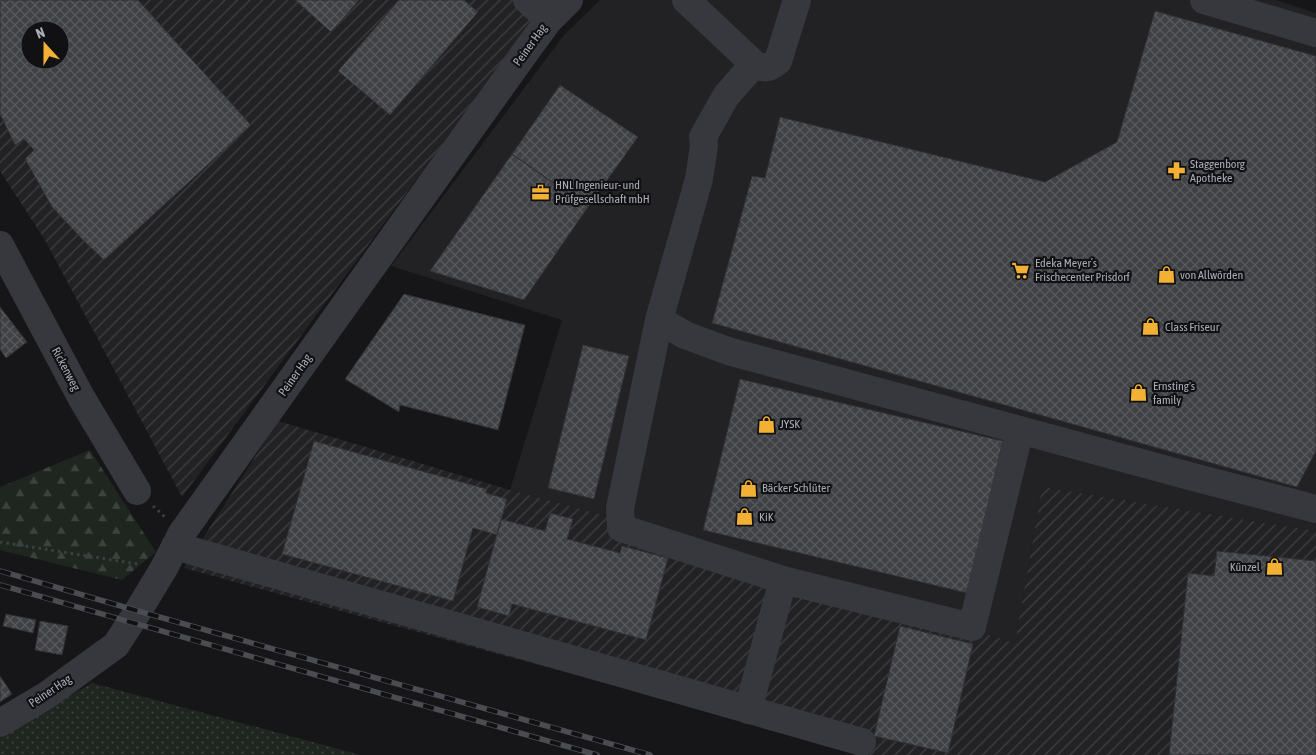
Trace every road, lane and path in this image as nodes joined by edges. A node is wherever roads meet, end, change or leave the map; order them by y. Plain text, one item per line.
1 (527, 0) edge
2 (569, 0) edge
3 (686, 0) edge
4 (797, 0) edge
5 (1204, 0) edge
6 (549, 20) junction
7 (1316, 33) edge
8 (754, 64) junction
9 (0, 245) edge
10 (659, 320) junction
11 (1016, 446) dead end
12 (137, 491) joint
13 (1316, 509) edge
14 (0, 542) edge
15 (174, 549) junction
16 (783, 580) junction
17 (748, 710) junction
18 (0, 723) edge
19 (862, 742) dead end

1 - 6 street
2 - 6 street, Peiner Hag
3 - 8 street
4 - 8 street
5 - 7 street
6 - 15 street, Peiner Hag
8 - 10 street
9 - 12 street, Rickenweg
10 - 13 street
10 - 16 street
11 - 16 street
12 - 15 path
14 - 15 path
15 - 17 street
15 - 18 street, Peiner Hag
16 - 17 street
17 - 19 street

